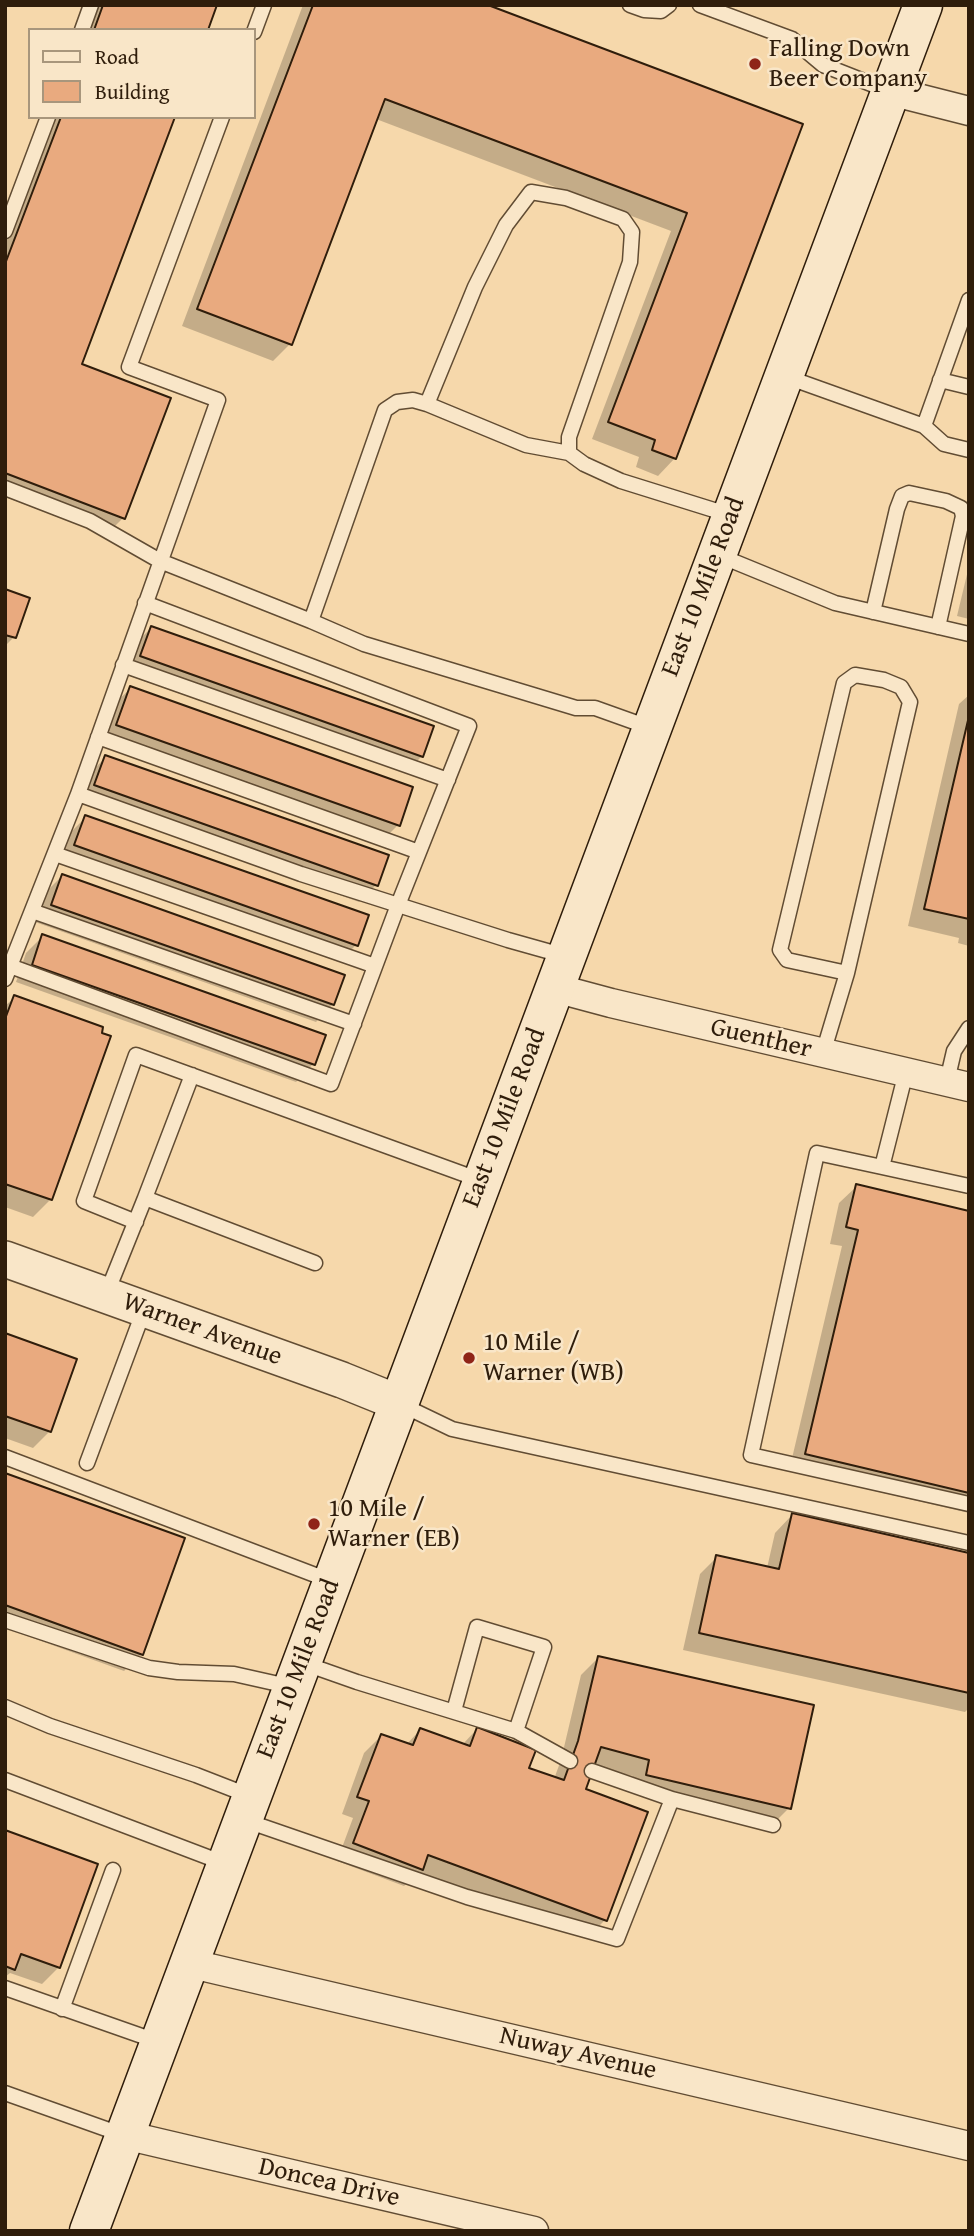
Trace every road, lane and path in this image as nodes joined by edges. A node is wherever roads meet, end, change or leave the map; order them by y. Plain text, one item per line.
1 (91, 5) edge
2 (264, 5) edge
3 (630, 5) edge
4 (669, 5) edge
5 (700, 5) edge
6 (923, 5) edge
7 (83, 28) edge
8 (255, 28) edge
9 (890, 91) junction
10 (969, 111) edge
11 (47, 119) edge
12 (221, 119) edge
13 (5, 231) edge
14 (969, 300) edge
15 (965, 320) edge
16 (783, 376) junction
17 (940, 380) junction
18 (969, 387) edge
19 (427, 404) junction
20 (924, 426) junction
21 (969, 450) edge
22 (569, 453) junction
23 (5, 488) edge
24 (731, 516) junction
25 (717, 554) junction
26 (160, 561) junction
27 (145, 603) junction
28 (873, 611) junction
29 (311, 621) junction
30 (938, 627) junction
31 (969, 634) edge
32 (123, 665) junction
33 (651, 728) junction
34 (98, 737) junction
35 (448, 780) junction
36 (78, 794) junction
37 (419, 852) junction
38 (55, 854) junction
39 (398, 905) junction
40 (32, 911) junction
41 (375, 966) junction
42 (561, 972) junction
43 (8, 973) edge
44 (847, 973) junction
45 (354, 1024) junction
46 (969, 1028) edge
47 (823, 1053) junction
48 (906, 1072) junction
49 (192, 1075) junction
50 (958, 1084) edge
51 (882, 1167) junction
52 (481, 1181) junction
53 (969, 1186) edge
54 (145, 1198) junction
55 (136, 1222) junction
56 (5, 1259) edge
57 (315, 1263) dead end
58 (106, 1295) junction
59 (144, 1309) junction
60 (399, 1404) junction
61 (5, 1457) edge
62 (87, 1463) dead end
63 (969, 1504) edge
64 (969, 1543) edge
65 (332, 1581) junction
66 (5, 1620) edge
67 (296, 1675) junction
68 (5, 1706) edge
69 (454, 1711) junction
70 (516, 1731) junction
71 (570, 1761) dead end
72 (593, 1771) dead end
73 (5, 1780) edge
74 (672, 1799) junction
75 (247, 1808) junction
76 (773, 1825) dead end
77 (226, 1864) junction
78 (113, 1870) dead end
79 (188, 1963) junction
80 (5, 1988) edge
81 (62, 2009) junction
82 (159, 2042) junction
83 (5, 2093) edge
84 (125, 2135) junction
85 (969, 2146) edge
86 (89, 2231) edge
87 (534, 2231) edge

1 - 7 lane
2 - 8 lane
3 - 4 lane
5 - 9 lane
6 - 9 main road, East 10 Mile Road
9 - 10 street
9 - 16 main road, East 10 Mile Road
11 - 13 lane
12 - 26 lane
14 - 15 lane
15 - 17 lane
16 - 20 lane
16 - 24 main road, East 10 Mile Road
17 - 18 lane
17 - 20 lane
19 - 22 lane
19 - 22 lane
19 - 29 lane
20 - 21 lane
22 - 24 lane
23 - 26 lane
24 - 25 main road, East 10 Mile Road
25 - 28 lane
25 - 33 main road, East 10 Mile Road
26 - 27 lane
26 - 29 lane
27 - 32 lane
27 - 35 lane
28 - 30 lane
28 - 30 lane
29 - 33 lane
30 - 31 lane
32 - 34 lane
32 - 35 lane
33 - 42 main road, East 10 Mile Road
34 - 36 lane
34 - 37 lane
35 - 37 lane
36 - 38 lane
36 - 39 lane
37 - 39 lane
38 - 40 lane
38 - 41 lane
39 - 41 lane
39 - 42 lane
40 - 43 lane
40 - 45 lane
41 - 45 lane
42 - 47 street, Guenther
42 - 52 main road, East 10 Mile Road
43 - 45 lane
44 - 44 lane
44 - 47 lane
46 - 50 lane
47 - 48 street, Guenther
48 - 50 street, Guenther
48 - 51 lane
49 - 52 lane
49 - 54 lane
49 - 55 lane
51 - 53 lane
51 - 63 lane
52 - 60 main road, East 10 Mile Road
54 - 55 lane
54 - 57 lane
55 - 58 lane
56 - 58 street, Warner Avenue
58 - 59 street, Warner Avenue
59 - 60 street, Warner Avenue
59 - 62 lane
60 - 64 lane
60 - 65 main road, East 10 Mile Road
61 - 65 lane
65 - 67 main road, East 10 Mile Road
66 - 67 lane
67 - 69 lane
67 - 75 main road, East 10 Mile Road
68 - 75 lane
69 - 70 lane
69 - 70 lane
70 - 71 lane
72 - 74 lane
73 - 77 lane
74 - 75 lane
74 - 76 lane
75 - 77 main road, East 10 Mile Road
77 - 79 main road, East 10 Mile Road
78 - 81 lane
79 - 82 main road, East 10 Mile Road
79 - 85 street, Nuway Avenue
80 - 81 lane
81 - 82 lane
82 - 84 main road, East 10 Mile Road
83 - 84 lane
84 - 86 main road, East 10 Mile Road
84 - 87 street, Doncea Drive

